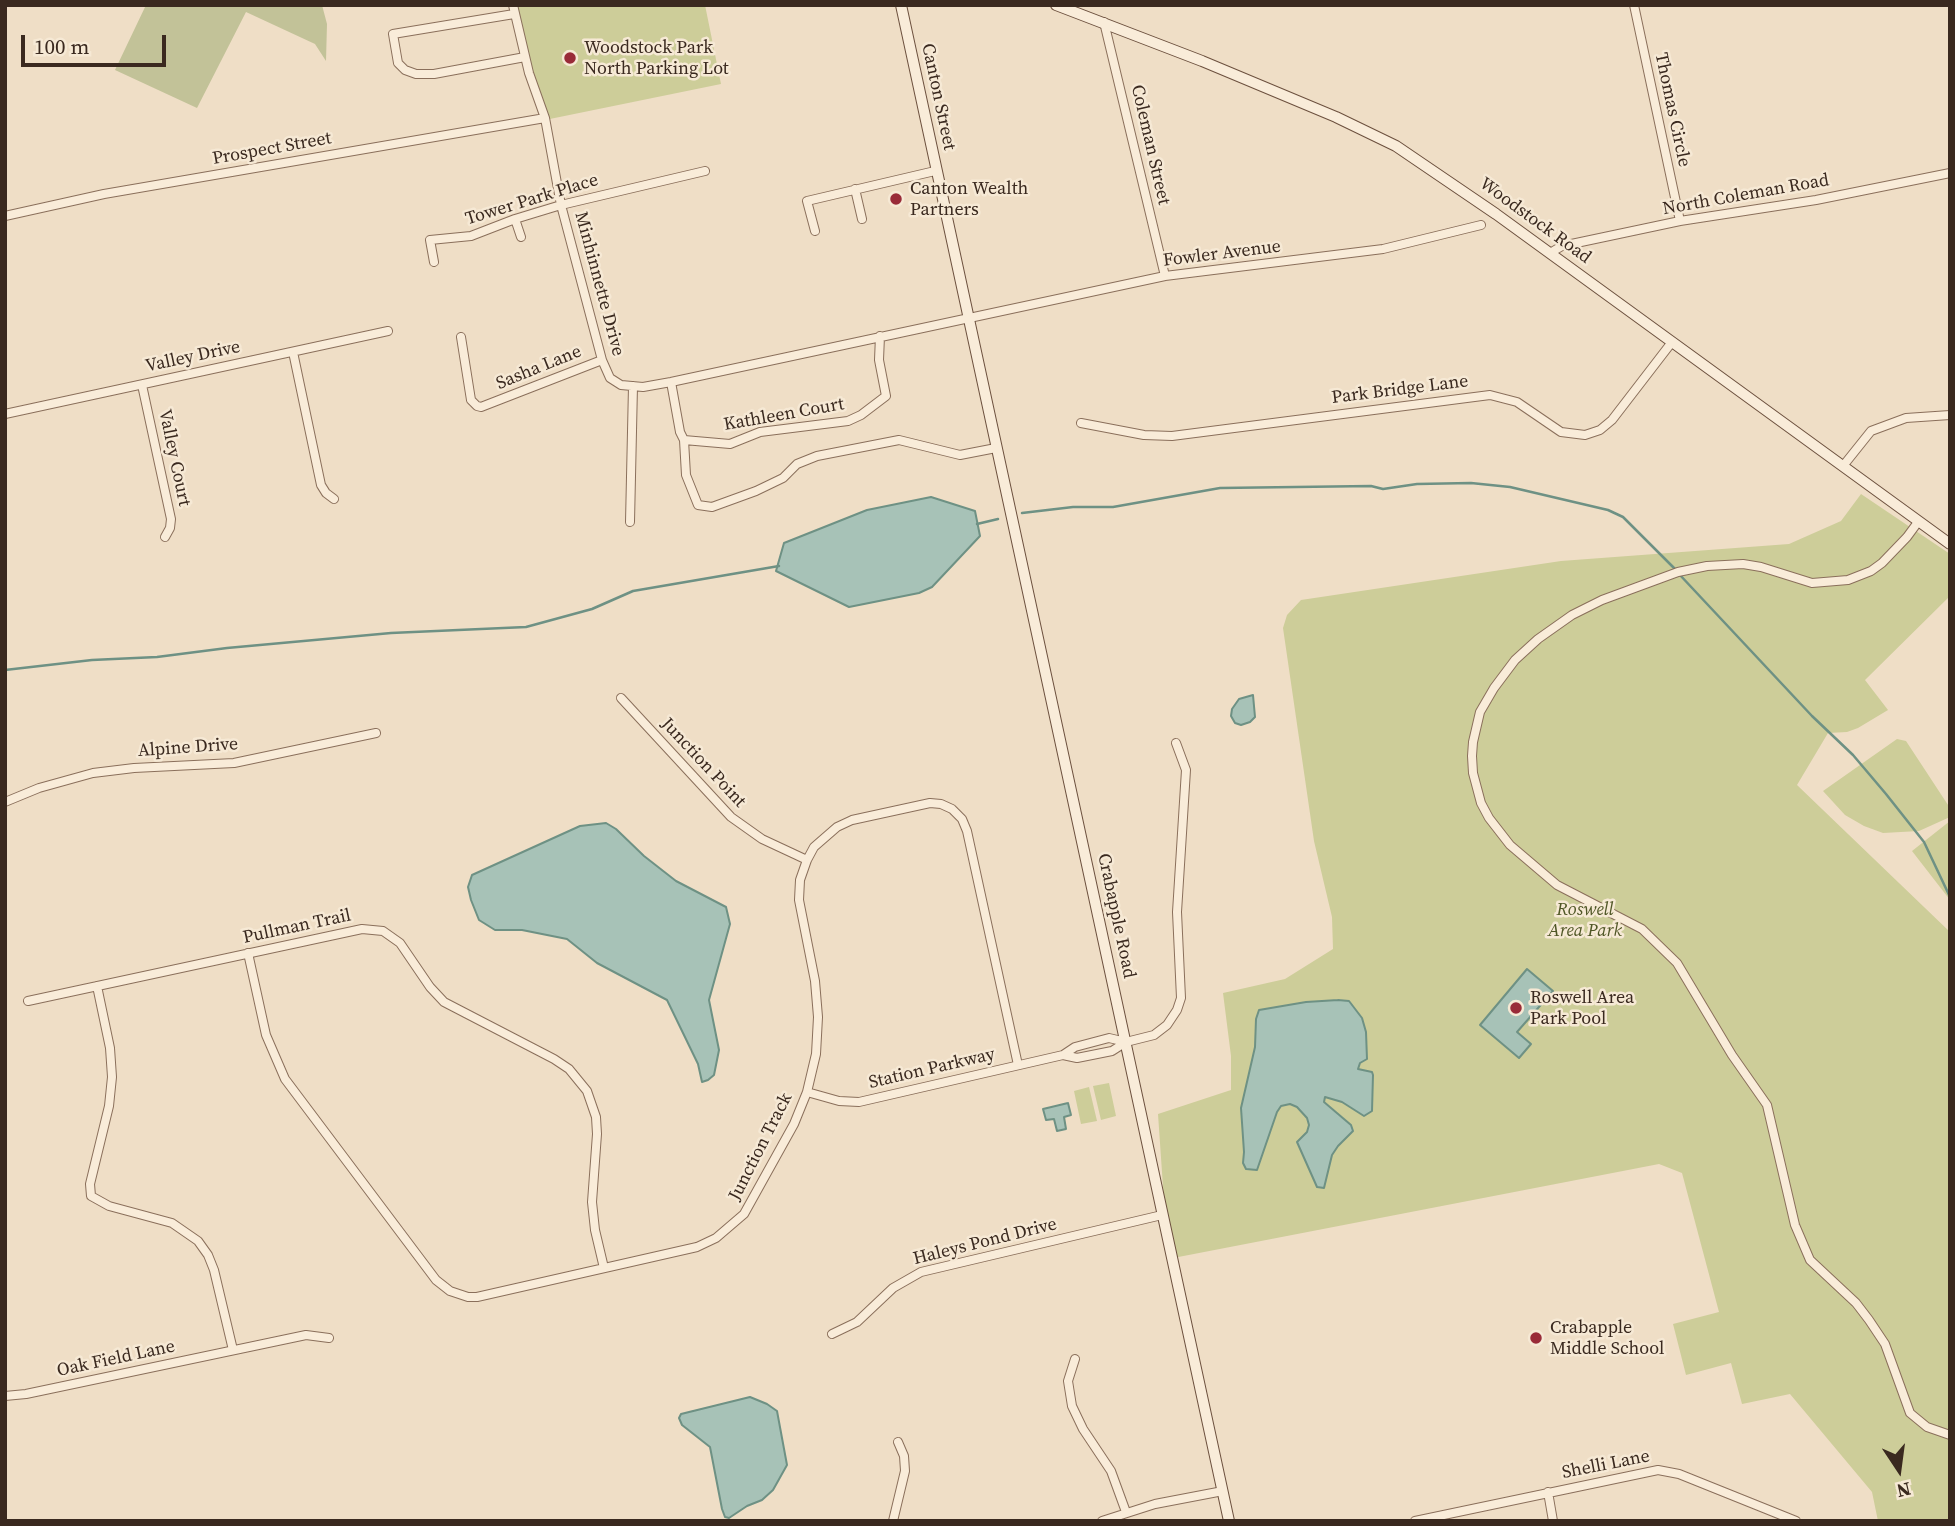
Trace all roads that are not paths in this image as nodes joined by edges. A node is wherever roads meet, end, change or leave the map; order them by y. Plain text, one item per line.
1 (901, 5) edge
2 (1056, 5) edge
3 (1633, 5) edge
4 (514, 9) edge
5 (1104, 22) junction
6 (525, 57) junction
7 (545, 118) junction
8 (705, 171) dead end
9 (935, 171) junction
10 (1950, 173) edge
11 (855, 189) junction
12 (561, 205) junction
13 (5, 216) edge
14 (515, 219) junction
15 (862, 219) dead end
16 (1680, 221) junction
17 (1481, 225) dead end
18 (815, 232) dead end
19 (521, 237) dead end
20 (1550, 253) junction
21 (434, 262) dead end
22 (1165, 276) junction
23 (967, 319) junction
24 (388, 331) dead end
25 (880, 336) junction
26 (461, 337) dead end
27 (1672, 342) junction
28 (293, 352) junction
29 (602, 360) junction
30 (671, 382) junction
31 (142, 385) junction
32 (633, 386) junction
33 (5, 414) edge
34 (1950, 415) edge
35 (1081, 423) dead end
36 (684, 440) junction
37 (996, 448) junction
38 (1843, 466) junction
39 (334, 499) dead end
40 (630, 522) dead end
41 (1918, 522) junction
42 (165, 537) dead end
43 (1950, 544) edge
44 (621, 698) dead end
45 (376, 733) dead end
46 (1176, 743) dead end
47 (5, 802) edge
48 (807, 860) junction
49 (248, 953) junction
50 (97, 986) junction
51 (28, 1001) dead end
52 (1126, 1042) junction
53 (1018, 1065) junction
54 (807, 1092) junction
55 (1162, 1215) junction
56 (604, 1268) junction
57 (832, 1334) dead end
58 (329, 1338) dead end
59 (233, 1350) junction
60 (1076, 1359) dead end
61 (5, 1396) edge
62 (1950, 1435) edge
63 (898, 1442) dead end
64 (1223, 1491) junction
65 (1548, 1492) junction
66 (1126, 1512) junction
67 (1436, 1519) edge
68 (893, 1521) edge
69 (1102, 1521) edge
70 (1229, 1521) edge
71 (1415, 1521) edge
72 (1553, 1521) edge
73 (1796, 1521) edge

1 - 9 street, Canton Street
2 - 5 street, Woodstock Road
3 - 16 street, Thomas Circle
4 - 6 street, Minhinnette Drive
4 - 6 street
5 - 20 street, Woodstock Road
5 - 22 street, Coleman Street
6 - 7 street, Minhinnette Drive
7 - 12 street, Minhinnette Drive
7 - 13 street, Prospect Street
8 - 12 street, Tower Park Place
9 - 11 street
9 - 23 street, Canton Street
10 - 16 street, North Coleman Road
11 - 15 street
11 - 18 street
12 - 14 street, Tower Park Place
12 - 29 street, Minhinnette Drive
14 - 19 street
14 - 21 street, Tower Park Place
16 - 20 street, North Coleman Road
17 - 22 street, Fowler Avenue
20 - 27 street, Woodstock Road
22 - 23 street, Fowler Avenue
23 - 25 street
23 - 37 street, Crabapple Road
24 - 28 street, Valley Drive
25 - 30 street
25 - 36 street, Kathleen Court
26 - 29 street, Sasha Lane
27 - 35 street, Park Bridge Lane
27 - 38 street, Woodstock Road
28 - 31 street, Valley Drive
28 - 39 street
29 - 32 street, Minhinnette Drive
30 - 32 street
30 - 36 street
31 - 33 street, Valley Drive
31 - 42 street, Valley Court
32 - 40 street
34 - 38 street
36 - 37 street
37 - 52 street, Crabapple Road
38 - 41 street, Woodstock Road
41 - 43 street, Woodstock Road
41 - 62 street
44 - 48 street, Junction Point
45 - 47 street, Alpine Drive
46 - 52 street, Station Parkway
48 - 53 street, Junction Track
48 - 54 street, Junction Track
49 - 50 street, Pullman Trail
49 - 56 street, Junction Track
49 - 56 street, Pullman Trail
50 - 51 street, Pullman Trail
50 - 59 street
52 - 53 street, Station Parkway
52 - 55 street, Crabapple Road
53 - 54 street, Station Parkway
54 - 56 street, Junction Track
55 - 57 street, Haleys Pond Drive
55 - 64 street, Crabapple Road
58 - 59 street, Oak Field Lane
59 - 61 street, Oak Field Lane
60 - 66 street
63 - 68 street
64 - 66 street
64 - 70 street, Crabapple Road
65 - 67 street, Shelli Lane
65 - 72 street
65 - 73 street, Shelli Lane
66 - 69 street
67 - 71 street, Shelli Lane

